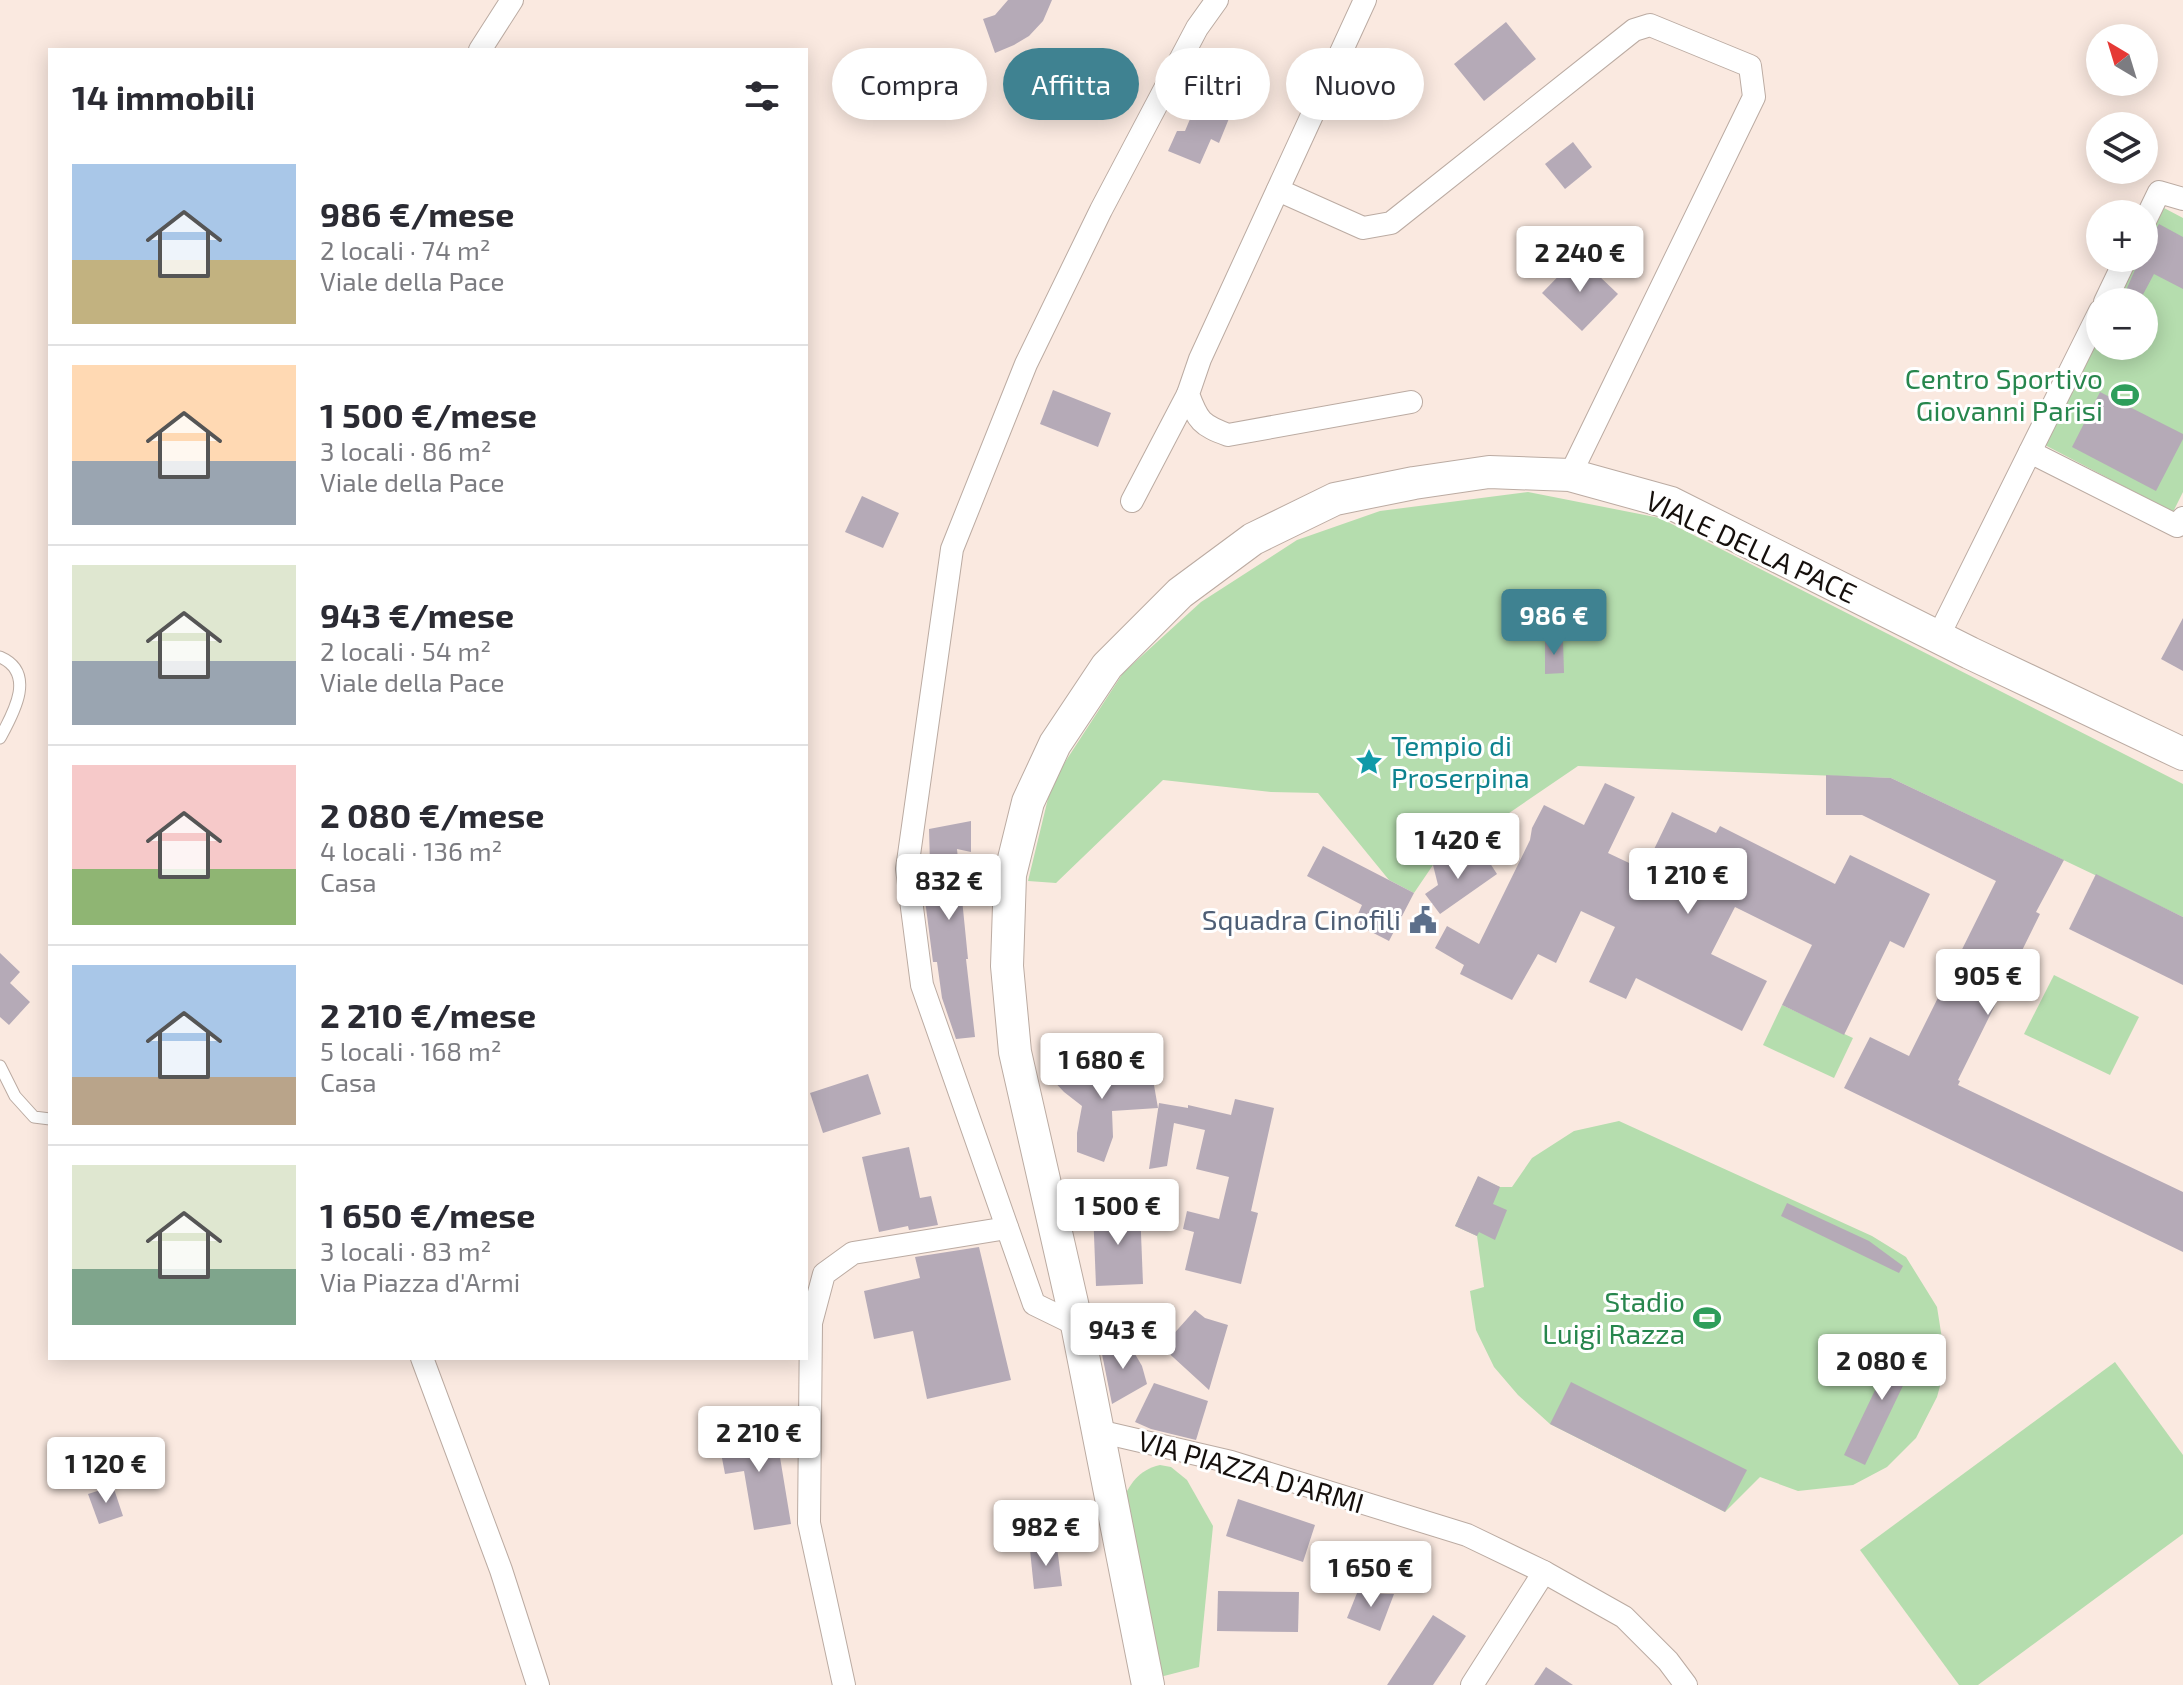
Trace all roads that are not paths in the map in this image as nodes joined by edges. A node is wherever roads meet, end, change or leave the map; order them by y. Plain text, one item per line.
1 (512, 0) edge
2 (1217, 0) edge
3 (1365, 0) edge
4 (481, 48) edge
5 (1278, 190) junction
6 (2183, 199) edge
7 (2155, 200) edge
8 (2086, 339) edge
9 (1188, 394) junction
10 (1411, 402) dead end
11 (2030, 452) junction
12 (1570, 475) junction
13 (1132, 501) dead end
14 (2183, 518) edge
15 (1938, 637) junction
16 (0, 657) edge
17 (0, 738) edge
18 (2183, 754) edge
19 (0, 1066) edge
20 (48, 1119) edge
21 (1007, 1228) junction
22 (1077, 1325) junction
23 (423, 1360) edge
24 (1098, 1431) junction
25 (1544, 1572) junction
26 (538, 1685) edge
27 (844, 1685) edge
28 (1148, 1685) edge
29 (1472, 1685) edge
30 (1686, 1685) edge

1 - 4 street
2 - 21 street
3 - 5 street
5 - 9 street
5 - 12 street
6 - 7 street
8 - 11 street
9 - 10 street
9 - 13 street
11 - 14 street
11 - 15 street
12 - 15 main road, VIALE DELLA PACE
12 - 22 main road, VIALE DELLA PACE
15 - 18 main road, VIALE DELLA PACE
16 - 17 lane
19 - 20 lane
21 - 22 street
21 - 27 street
22 - 24 main road, VIALE DELLA PACE
23 - 26 street
24 - 25 street, VIA PIAZZA D'ARMI
24 - 28 main road, VIALE DELLA PACE
25 - 29 street
25 - 30 street, VIA PIAZZA D'ARMI

